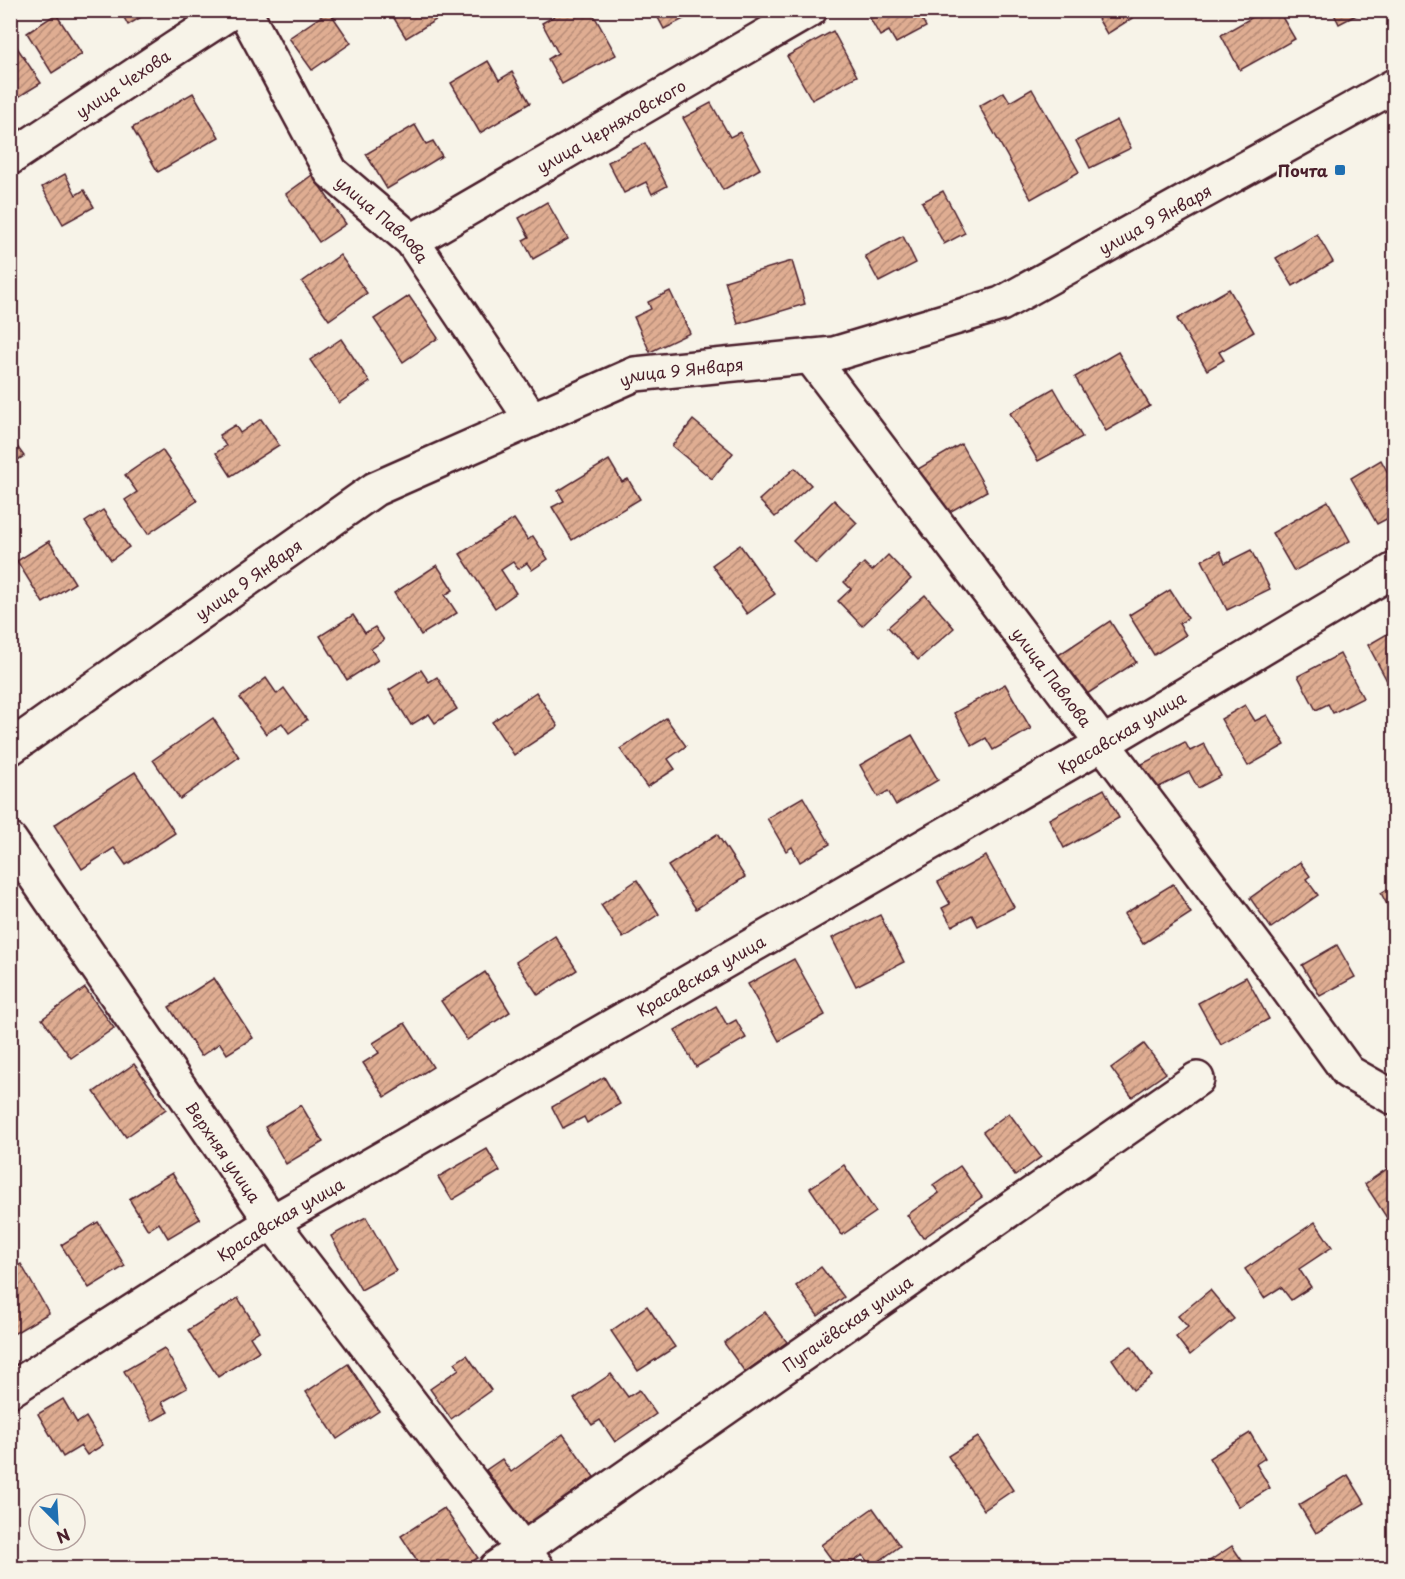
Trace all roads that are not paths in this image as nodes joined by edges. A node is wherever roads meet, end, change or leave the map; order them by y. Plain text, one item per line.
1 (234, 10) edge
2 (244, 10) edge
3 (810, 10) edge
4 (1395, 86) edge
5 (10, 158) edge
6 (412, 241) junction
7 (810, 356) junction
8 (531, 420) junction
9 (1395, 570) edge
10 (1102, 744) junction
11 (10, 748) edge
12 (10, 840) edge
13 (1197, 1079) dead end
14 (1395, 1098) edge
15 (272, 1222) junction
16 (10, 1390) edge
17 (530, 1559) edge
18 (496, 1569) edge

1 - 5 street, улица Чехова
2 - 6 street, улица Павлова
3 - 6 street, улица Черняховского
4 - 7 street, улица 9 Января
6 - 8 street, улица Павлова
7 - 8 street, улица 9 Января
7 - 10 street, улица Павлова
8 - 11 street, улица 9 Января
9 - 10 street, Красавская улица
10 - 14 street, улица Павлова
10 - 15 street, Красавская улица
12 - 15 street, Верхняя улица
13 - 17 street, Пугачёвская улица
15 - 16 street, Красавская улица
15 - 17 street, Верхняя улица
17 - 18 street, Пугачёвская улица

